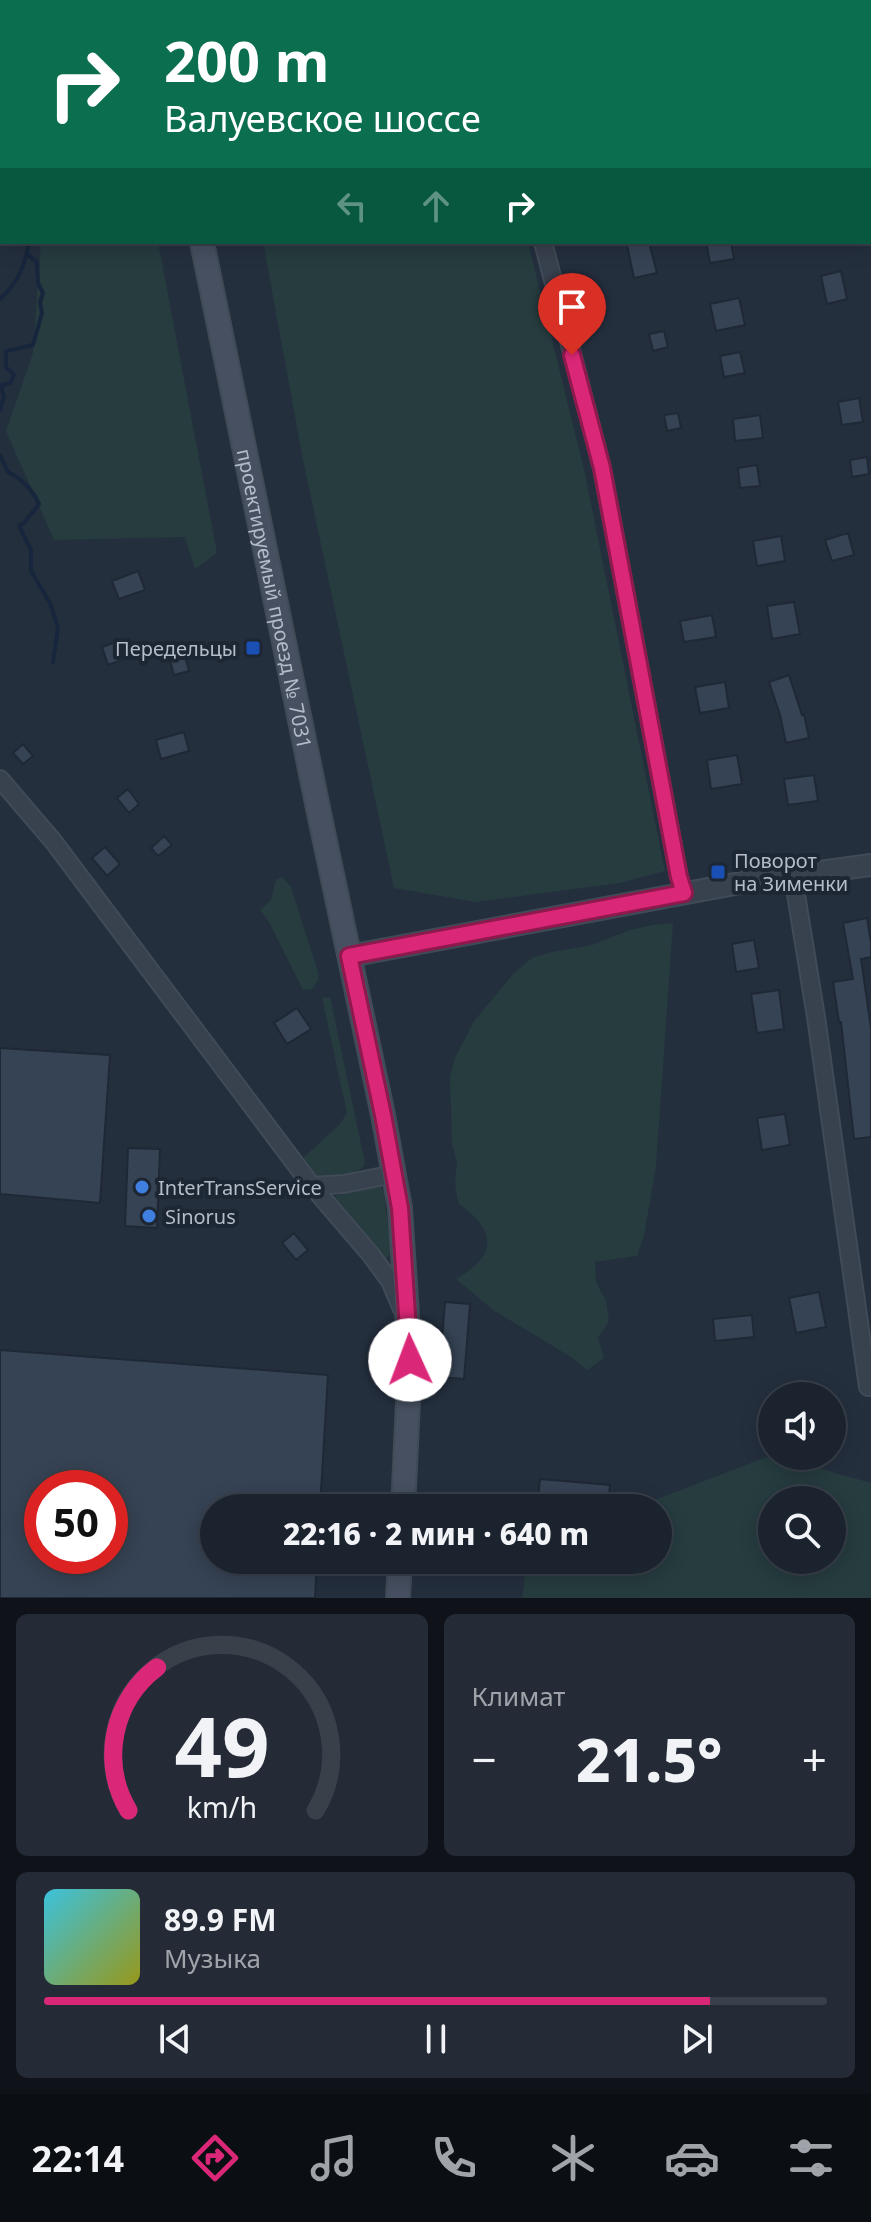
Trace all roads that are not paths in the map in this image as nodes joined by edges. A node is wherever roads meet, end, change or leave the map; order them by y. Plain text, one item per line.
1 (202, 244) edge
2 (544, 244) edge
3 (0, 779) edge
4 (871, 865) edge
5 (793, 876) junction
6 (684, 893) junction
7 (349, 956) junction
8 (394, 1174) junction
9 (312, 1186) junction
10 (409, 1325) junction
11 (868, 1387) dead end
12 (404, 1494) edge
13 (399, 1574) edge
14 (398, 1598) edge

1 - 7 main road, проектируемый проезд № 7031
2 - 6 street
3 - 9 street
4 - 5 street
5 - 6 street
5 - 11 street
6 - 7 street
7 - 8 main road, проектируемый проезд № 7031
8 - 9 street
8 - 10 main road, проектируемый проезд № 7031
9 - 10 street
10 - 12 main road, проектируемый проезд № 7031
13 - 14 main road

